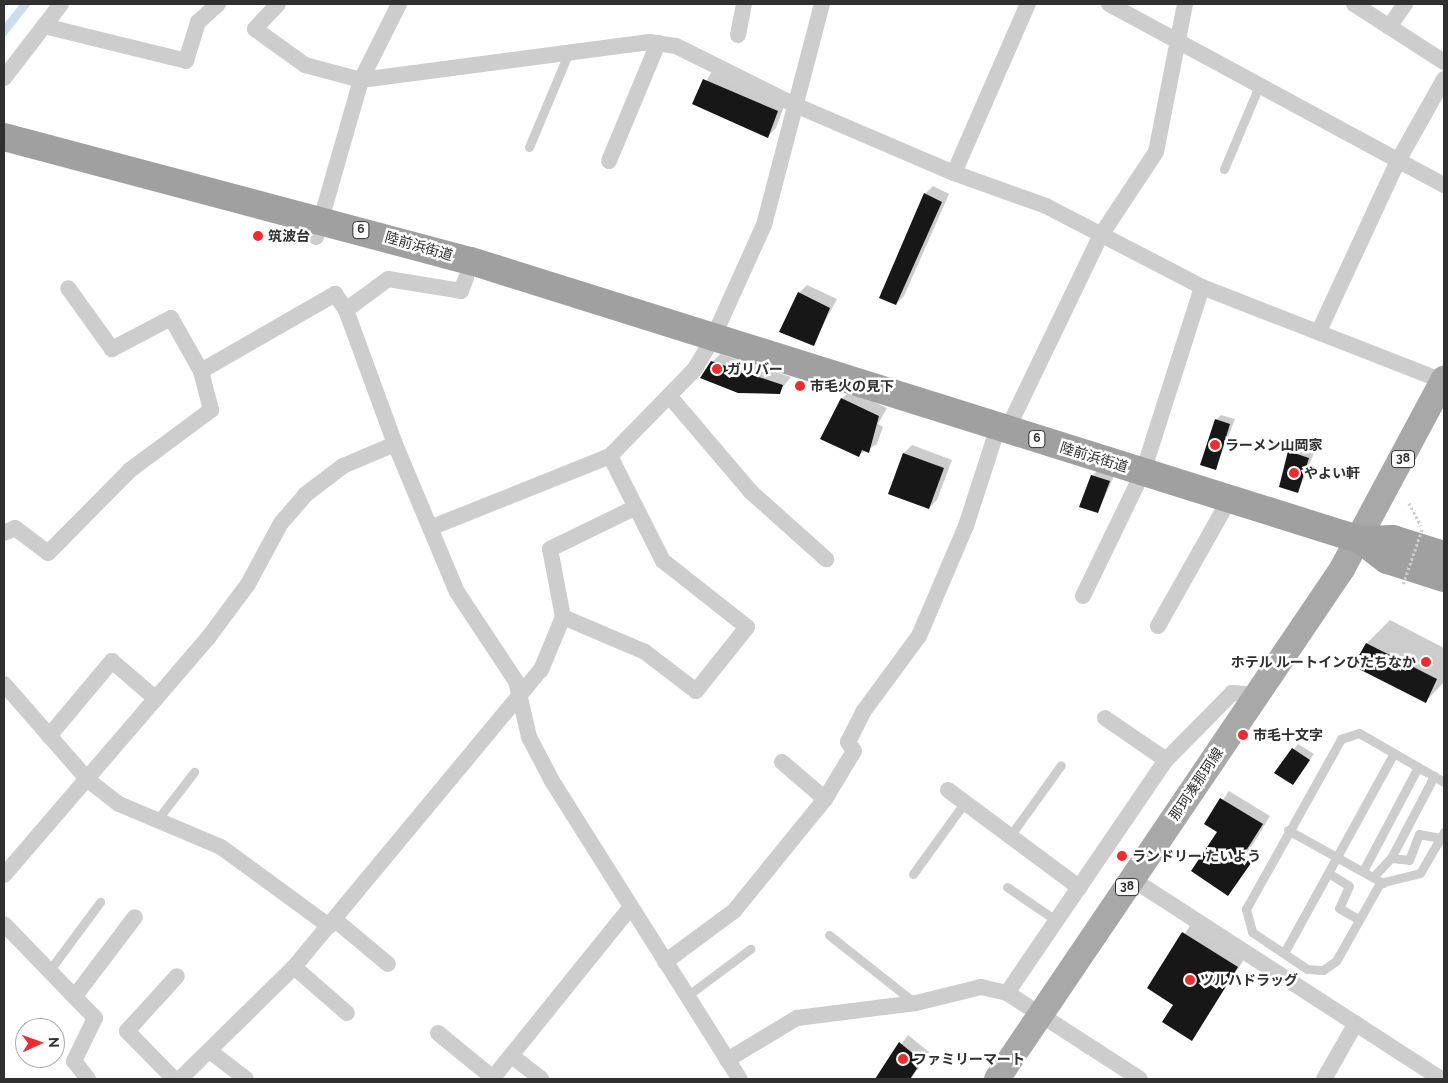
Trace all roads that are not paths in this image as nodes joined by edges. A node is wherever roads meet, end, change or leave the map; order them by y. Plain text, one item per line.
1 (61, 4) edge
2 (278, 4) edge
3 (400, 4) edge
4 (744, 4) edge
5 (822, 4) edge
6 (1028, 4) edge
7 (1109, 4) edge
8 (1185, 4) edge
9 (1354, 4) edge
10 (1405, 4) edge
11 (215, 5) edge
12 (44, 26) junction
13 (1389, 27) junction
14 (738, 34) dead end
15 (1176, 42) junction
16 (658, 43) junction
17 (569, 52) junction
18 (1444, 62) edge
19 (4, 78) edge
20 (1444, 79) edge
21 (361, 80) junction
22 (1259, 86) junction
23 (795, 105) junction
24 (4, 137) edge
25 (529, 147) dead end
26 (4, 156) edge
27 (1399, 159) junction
28 (609, 161) dead end
29 (1224, 168) dead end
30 (954, 173) junction
31 (1444, 185) edge
32 (318, 228) junction
33 (1101, 235) junction
34 (466, 278) junction
35 (1202, 287) junction
36 (68, 288) dead end
37 (346, 310) junction
38 (1319, 330) junction
39 (712, 340) junction
40 (200, 371) junction
41 (1444, 380) edge
42 (671, 398) junction
43 (1003, 429) junction
44 (395, 444) junction
45 (610, 456) junction
46 (1143, 472) junction
47 (1230, 498) junction
48 (634, 508) junction
49 (430, 528) junction
50 (4, 533) edge
51 (1361, 540) junction
52 (1444, 555) edge
53 (826, 559) dead end
54 (1444, 578) edge
55 (1083, 596) dead end
56 (563, 617) junction
57 (1158, 626) dead end
58 (4, 684) edge
59 (1256, 695) junction
60 (521, 696) junction
61 (156, 699) junction
62 (1105, 718) dead end
63 (50, 736) junction
64 (1394, 753) junction
65 (1166, 760) junction
66 (782, 762) dead end
67 (1061, 765) dead end
68 (1418, 767) junction
69 (194, 772) dead end
70 (1434, 776) junction
71 (88, 780) junction
72 (1444, 782) edge
73 (948, 790) dead end
74 (825, 799) junction
75 (965, 802) junction
76 (157, 820) junction
77 (1288, 830) junction
78 (1442, 835) edge
79 (1010, 836) junction
80 (1339, 858) junction
81 (1391, 858) junction
82 (1363, 872) junction
83 (913, 874) dead end
84 (1330, 874) junction
85 (4, 875) edge
86 (1373, 877) junction
87 (1132, 879) junction
88 (1383, 883) junction
89 (1007, 887) dead end
90 (1080, 888) junction
91 (100, 902) dead end
92 (631, 907) junction
93 (135, 917) dead end
94 (1358, 919) junction
95 (1057, 921) junction
96 (332, 923) junction
97 (4, 924) edge
98 (829, 935) dead end
99 (1271, 945) junction
100 (750, 949) dead end
101 (1284, 953) junction
102 (1260, 961) junction
103 (665, 962) junction
104 (388, 964) dead end
105 (294, 967) junction
106 (49, 971) junction
107 (177, 976) dead end
108 (1007, 993) junction
109 (74, 996) junction
110 (687, 996) junction
111 (916, 1003) junction
112 (348, 1013) dead end
113 (1040, 1015) junction
114 (1356, 1022) junction
115 (438, 1034) dead end
116 (211, 1052) junction
117 (512, 1056) junction
118 (727, 1060) junction
119 (1441, 1077) edge
120 (88, 1079) edge
121 (174, 1079) edge
122 (180, 1079) edge
123 (246, 1079) edge
124 (492, 1079) edge
125 (541, 1079) edge
126 (740, 1079) edge
127 (997, 1079) edge
128 (1140, 1079) edge
129 (1324, 1079) edge

1 - 12 street
2 - 21 street
3 - 21 street
4 - 14 street
5 - 23 street
6 - 30 street
7 - 15 street
8 - 15 street
9 - 13 street
10 - 13 street
11 - 12 street
12 - 19 street
13 - 18 street
15 - 22 street
15 - 33 street
16 - 17 street
16 - 23 street
16 - 28 street
17 - 21 street
17 - 25 lane
20 - 27 street
21 - 32 street
22 - 27 street
22 - 29 lane
23 - 30 street
23 - 39 street
24 - 32 highway, 陸前浜街道 / 6
26 - 32 highway, 陸前浜街道 / 6
27 - 31 street
27 - 38 street
30 - 33 street
32 - 34 highway, 陸前浜街道 / 6
32 - 39 highway, 陸前浜街道 / 6
33 - 35 street
33 - 43 street
34 - 37 street
34 - 39 highway, 陸前浜街道 / 6
35 - 38 street
35 - 46 street
36 - 40 street
37 - 40 street
37 - 44 street
38 - 41 street
39 - 42 street
39 - 43 highway, 陸前浜街道 / 6
40 - 50 street
41 - 51 main road, 那珂湊那珂線 / 38
42 - 45 street
42 - 53 street
43 - 46 highway, 陸前浜街道 / 6
43 - 74 street
44 - 49 street
44 - 61 street
45 - 48 street
45 - 49 street
46 - 47 highway, 陸前浜街道 / 6
46 - 55 street
47 - 51 highway, 陸前浜街道 / 6
47 - 57 street
48 - 56 street
48 - 56 street
49 - 60 street
51 - 52 highway, 陸前浜街道 / 6
51 - 54 highway, 陸前浜街道 / 6
51 - 59 main road, 那珂湊那珂線 / 38
56 - 60 street
58 - 63 street
59 - 65 street
59 - 87 main road, 那珂湊那珂線 / 38
60 - 92 street
60 - 96 street
61 - 63 street
61 - 71 street
62 - 65 street
63 - 71 street
64 - 68 lane
64 - 77 lane
64 - 80 lane
65 - 90 street
66 - 74 street
67 - 79 lane
68 - 70 lane
68 - 82 lane
69 - 76 lane
70 - 72 lane
70 - 81 lane
71 - 76 street
71 - 85 street
73 - 75 street
74 - 103 street
75 - 79 street
75 - 83 lane
76 - 96 street
77 - 80 lane
77 - 99 lane
78 - 81 lane
78 - 88 lane
79 - 90 street
80 - 82 lane
80 - 84 lane
81 - 86 lane
82 - 86 lane
84 - 94 lane
84 - 101 lane
86 - 88 lane
87 - 102 street
87 - 113 main road, 那珂湊那珂線 / 38
88 - 94 lane
89 - 95 lane
90 - 95 street
91 - 106 lane
92 - 103 street
92 - 117 street
93 - 109 street
94 - 101 lane
95 - 108 street
96 - 104 street
96 - 105 street
97 - 106 street
98 - 111 lane
99 - 101 lane
99 - 102 lane
100 - 110 lane
102 - 114 street
103 - 110 street
105 - 112 street
105 - 116 street
106 - 109 street
107 - 121 street
108 - 111 street
108 - 113 street
109 - 120 street
110 - 118 street
111 - 118 street
113 - 127 main road, 那珂湊那珂線 / 38
113 - 128 street
114 - 119 street
114 - 129 street
115 - 124 street
116 - 122 street
116 - 123 street
117 - 124 street
117 - 125 street
118 - 126 street

